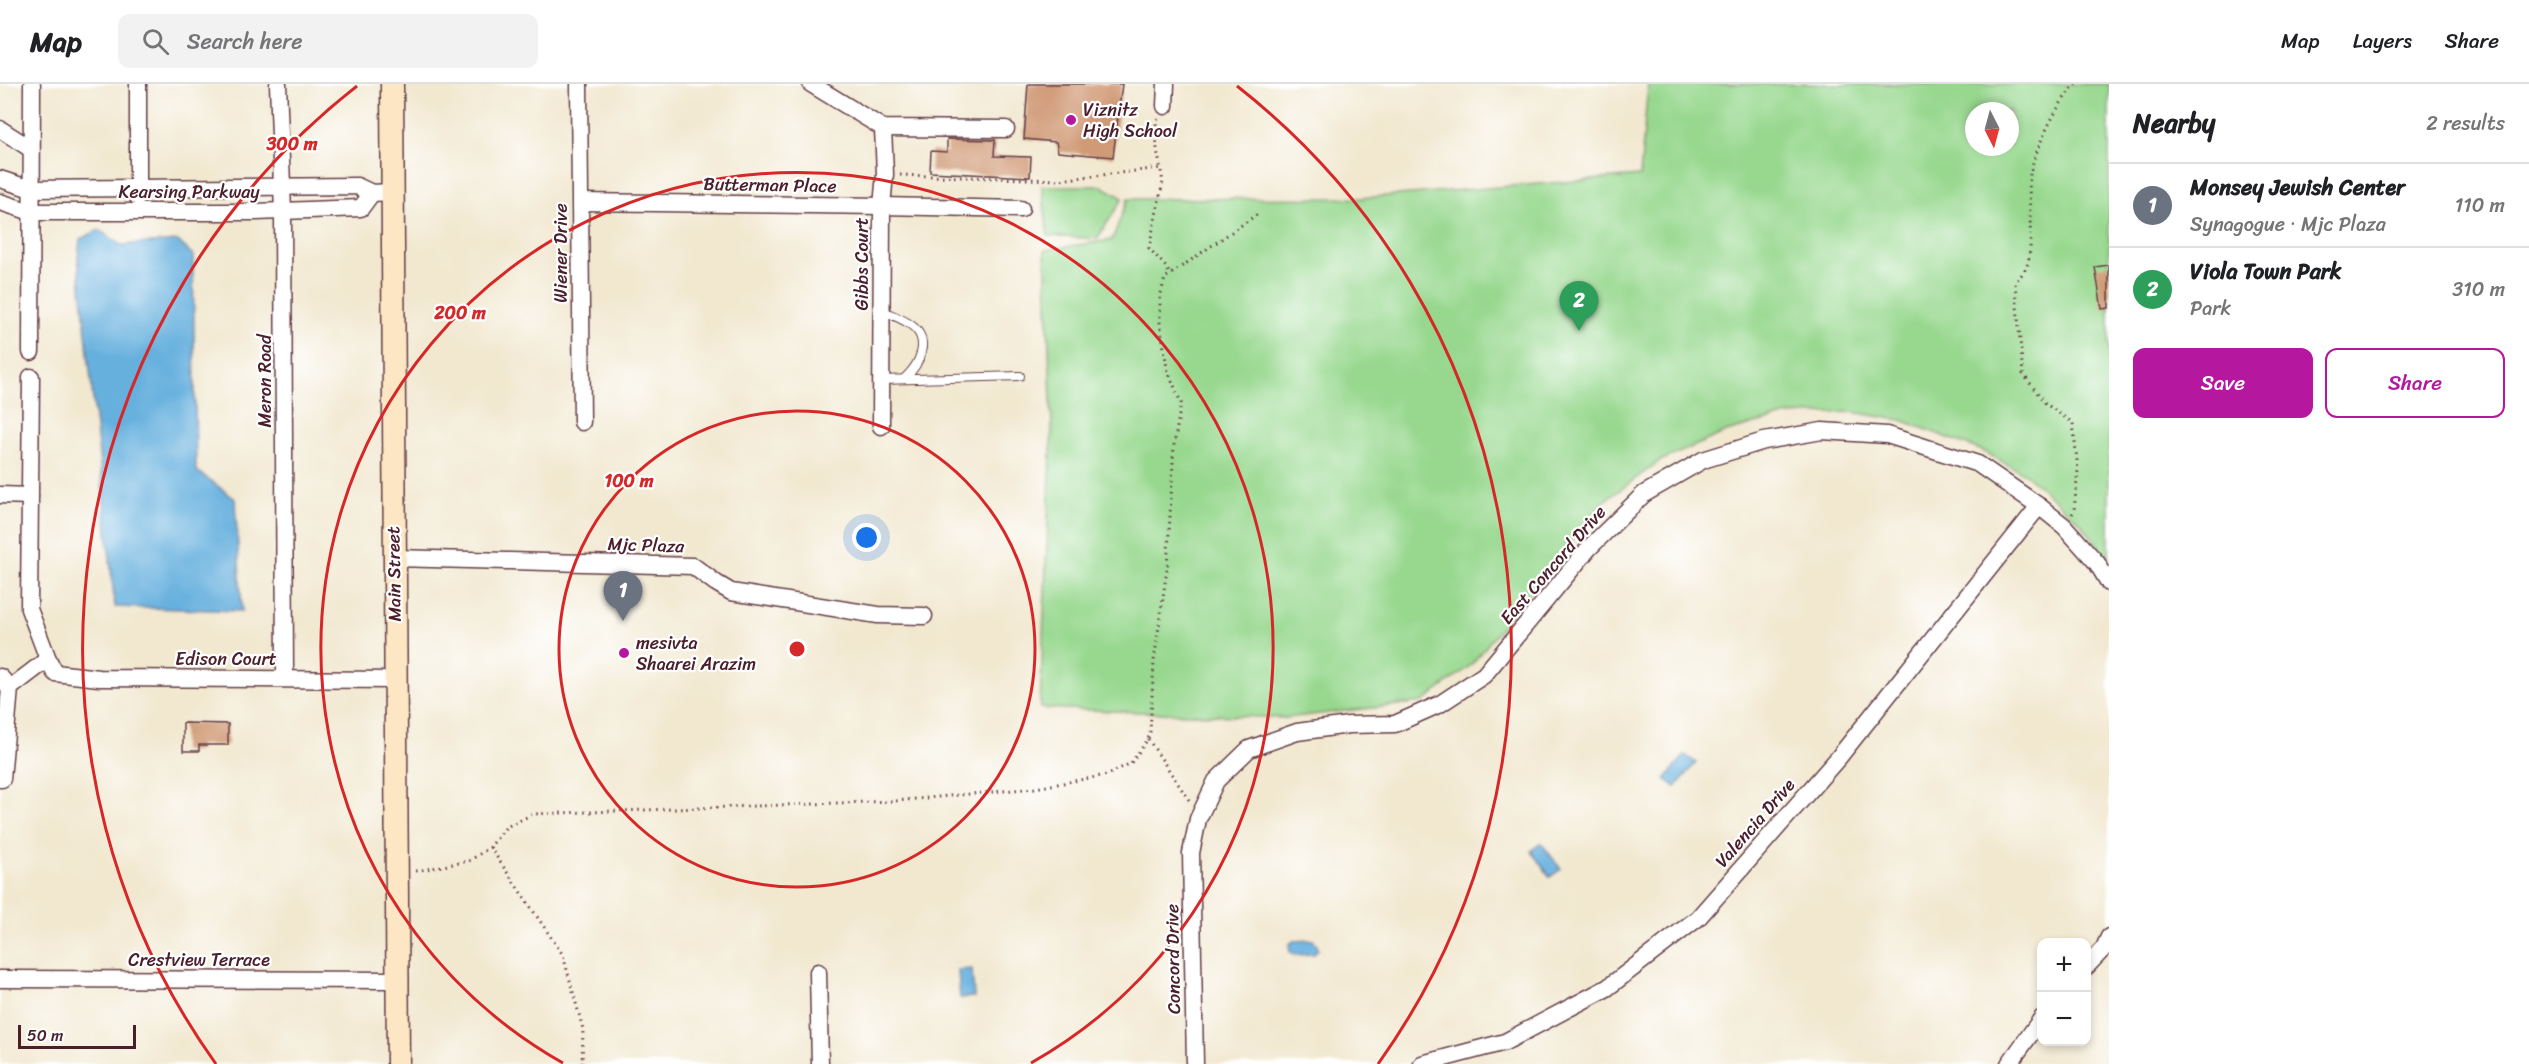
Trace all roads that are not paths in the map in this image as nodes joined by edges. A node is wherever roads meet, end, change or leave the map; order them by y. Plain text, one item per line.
1 (32, 84) edge
2 (138, 84) edge
3 (278, 84) edge
4 (392, 84) edge
5 (579, 84) edge
6 (814, 84) edge
7 (1166, 84) edge
8 (1165, 106) road end
9 (883, 128) junction
10 (0, 129) edge
11 (1006, 129) dead end
12 (31, 149) junction
13 (0, 178) edge
14 (281, 187) junction
15 (31, 189) junction
16 (137, 189) junction
17 (382, 193) junction
18 (0, 202) edge
19 (581, 202) junction
20 (882, 206) junction
21 (1021, 209) dead end
22 (283, 211) junction
23 (31, 212) junction
24 (138, 212) junction
25 (881, 310) junction
26 (31, 352) dead end
27 (1020, 376) dead end
28 (31, 377) dead end
29 (904, 378) junction
30 (881, 380) junction
31 (582, 422) dead end
32 (881, 426) dead end
33 (0, 495) edge
34 (30, 496) junction
35 (2039, 506) junction
36 (394, 558) junction
37 (2109, 583) edge
38 (924, 616) dead end
39 (52, 666) junction
40 (285, 678) junction
41 (396, 680) junction
42 (5, 683) edge
43 (0, 779) edge
44 (1191, 853) joint
45 (2109, 937) edge
46 (2091, 962) edge
47 (818, 972) dead end
48 (0, 979) edge
49 (398, 980) junction
50 (2037, 1025) edge
51 (399, 1064) edge
52 (820, 1064) edge
53 (1195, 1064) edge
54 (1422, 1064) edge
55 (2009, 1064) edge

1 - 12 street
2 - 16 street
3 - 14 street, Meron Road
4 - 17 main road, Main Street
5 - 19 street, Wiener Drive
6 - 9 street
7 - 8 street
9 - 11 street
9 - 20 street
10 - 12 street
12 - 15 street
13 - 15 street, Kearsing Parkway
14 - 16 street, Kearsing Parkway
14 - 17 street, Kearsing Parkway
14 - 22 street, Meron Road
15 - 16 street, Kearsing Parkway
15 - 23 street
16 - 24 street
17 - 22 street, Kearsing Parkway
17 - 36 main road, Main Street
18 - 23 street, Kearsing Parkway
19 - 20 street, Butterman Place
19 - 31 street, Wiener Drive
20 - 21 street, Gibbs Court
20 - 25 street, Gibbs Court
22 - 24 street, Kearsing Parkway
22 - 40 street, Meron Road
23 - 24 street, Kearsing Parkway
23 - 26 street
25 - 29 lane
25 - 30 street, Gibbs Court
27 - 29 lane
28 - 34 street
29 - 30 lane
30 - 32 street, Gibbs Court
33 - 34 street
34 - 39 street
35 - 37 street
35 - 44 street, East Concord Drive
35 - 54 street, Valencia Drive
36 - 38 street, Mjc Plaza
36 - 41 main road, Main Street
39 - 40 street, Edison Court
39 - 42 street
40 - 41 street, Edison Court
41 - 49 main road, Main Street
42 - 43 street
44 - 53 street, Concord Drive
45 - 46 street
47 - 52 street
48 - 49 street, Crestview Terrace
49 - 51 main road, Main Street
50 - 55 street

